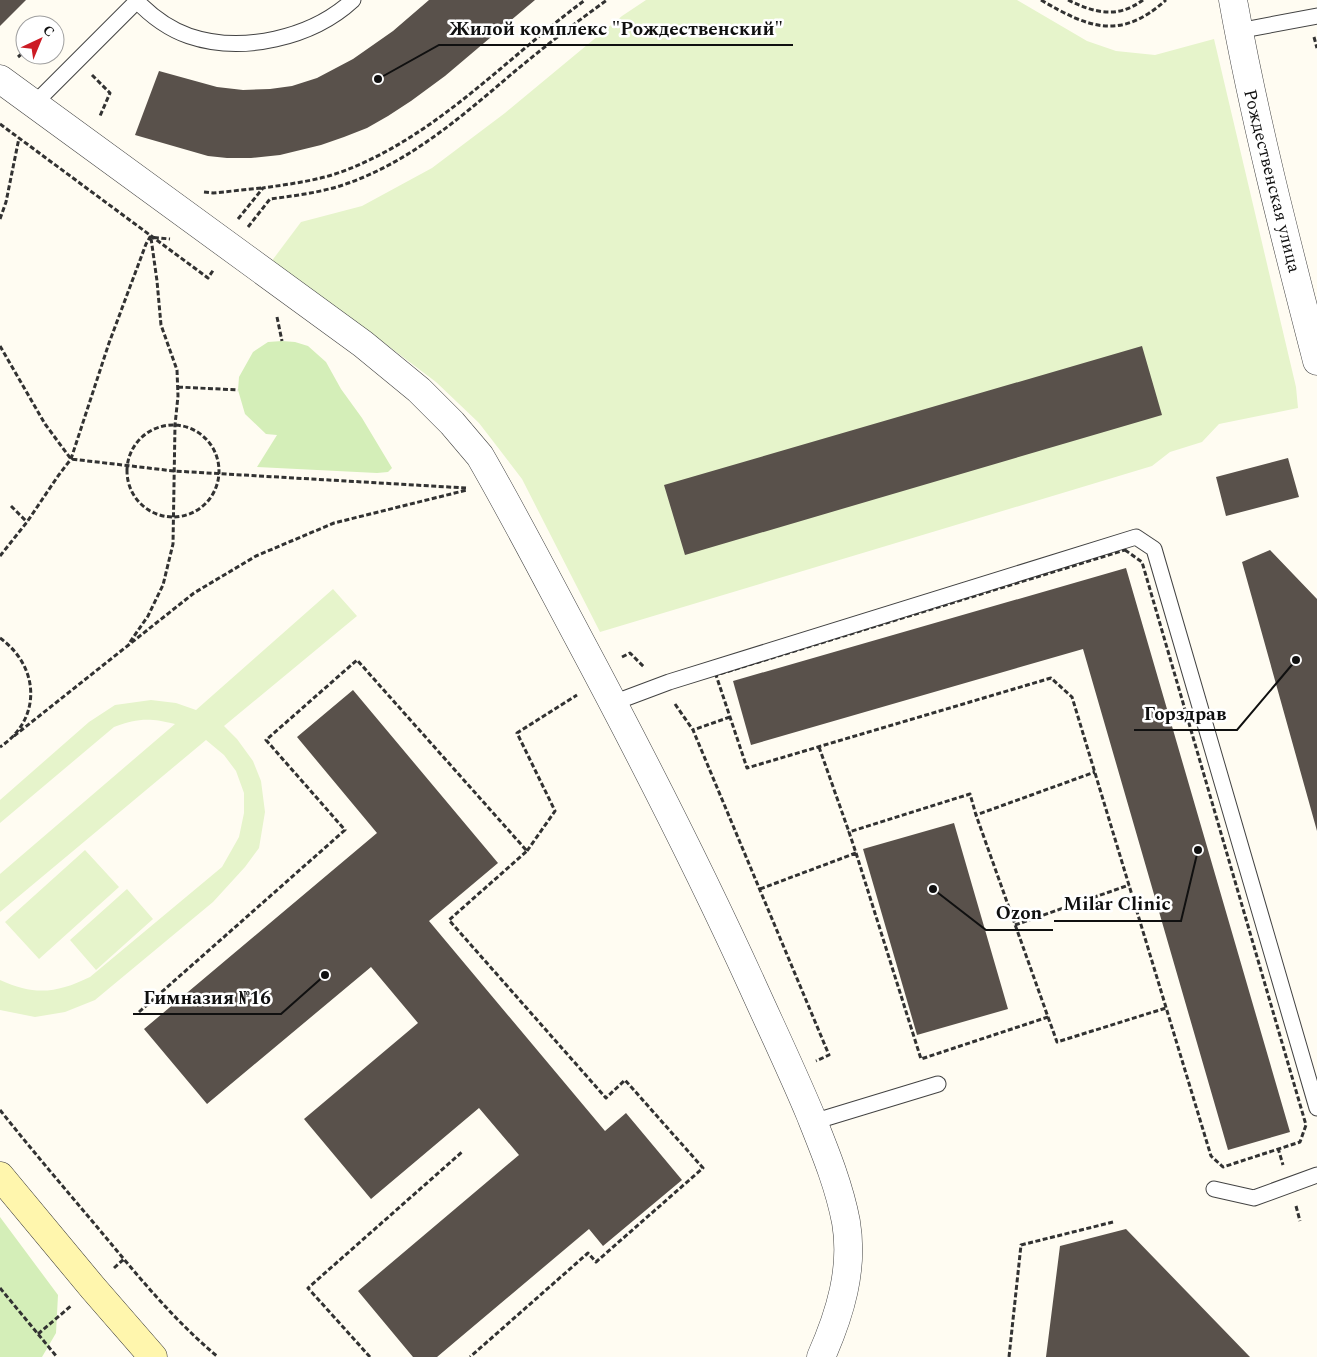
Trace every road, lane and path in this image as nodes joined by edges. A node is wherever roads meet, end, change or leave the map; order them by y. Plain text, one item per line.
1 (353, 0) edge
2 (585, 0) edge
3 (607, 0) edge
4 (1041, 0) edge
5 (1068, 0) edge
6 (1143, 0) edge
7 (1166, 0) edge
8 (1233, 0) edge
9 (136, 1) edge
10 (1317, 16) edge
11 (1238, 31) junction
12 (65, 49) edge
13 (77, 61) junction
14 (0, 79) edge
15 (34, 104) junction
16 (99, 118) dead end
17 (0, 124) edge
18 (19, 138) junction
19 (263, 188) junction
20 (203, 192) dead end
21 (0, 219) edge
22 (150, 237) junction
23 (174, 240) dead end
24 (223, 252) junction
25 (275, 309) dead end
26 (282, 341) dead end
27 (0, 346) edge
28 (1317, 361) edge
29 (178, 387) junction
30 (238, 390) dead end
31 (175, 425) junction
32 (71, 459) junction
33 (127, 464) junction
34 (174, 471) junction
35 (219, 473) junction
36 (11, 506) dead end
37 (173, 517) junction
38 (27, 522) junction
39 (0, 556) edge
40 (0, 638) edge
41 (127, 647) junction
42 (583, 692) dead end
43 (613, 703) junction
44 (730, 717) junction
45 (14, 736) junction
46 (0, 747) edge
47 (819, 747) junction
48 (1094, 772) junction
49 (976, 815) junction
50 (849, 832) junction
51 (527, 851) junction
52 (856, 853) junction
53 (1129, 885) junction
54 (760, 889) junction
55 (1015, 924) junction
56 (1166, 1008) junction
57 (139, 1012) dead end
58 (1048, 1017) junction
59 (829, 1055) dead end
60 (938, 1084) dead end
61 (1317, 1108) edge
62 (0, 1110) edge
63 (813, 1122) junction
64 (462, 1152) dead end
65 (1317, 1175) edge
66 (0, 1176) edge
67 (1214, 1189) dead end
68 (1113, 1222) dead end
69 (124, 1259) junction
70 (114, 1268) dead end
71 (0, 1288) edge
72 (93, 1288) junction
73 (38, 1334) junction
74 (57, 1357) edge
75 (153, 1357) edge
76 (218, 1357) edge
77 (370, 1357) edge
78 (470, 1357) edge
79 (821, 1357) edge
80 (1009, 1357) edge

1 - 9 lane
2 - 19 path
3 - 24 path
4 - 7 path
5 - 6 path
8 - 11 street, Рождественская улица
9 - 13 lane
10 - 11 lane
11 - 28 street, Рождественская улица
12 - 13 path
13 - 15 lane
13 - 16 path
14 - 15 street
15 - 24 street
17 - 18 path
18 - 21 path
18 - 22 path
19 - 20 path
19 - 24 path
22 - 23 path
22 - 24 path
22 - 29 path
22 - 32 path
24 - 43 street
25 - 26 path
27 - 32 path
29 - 30 path
29 - 31 path
31 - 33 path
31 - 34 path
31 - 35 path
32 - 33 path
32 - 38 path
33 - 34 path
33 - 37 path
34 - 35 path
34 - 37 path
35 - 37 path
35 - 41 path
36 - 38 path
37 - 41 path
38 - 39 path
40 - 45 path
41 - 45 path
42 - 51 path
43 - 61 lane
43 - 63 street
44 - 47 path
44 - 54 path
44 - 56 path
45 - 46 path
47 - 48 path
47 - 50 path
48 - 49 path
48 - 53 path
49 - 50 path
49 - 55 path
50 - 52 path
51 - 57 path
51 - 78 path
52 - 54 path
52 - 58 path
53 - 55 path
53 - 56 path
54 - 59 path
55 - 58 path
56 - 58 path
60 - 63 lane
62 - 69 path
63 - 79 street
64 - 77 path
65 - 67 lane
66 - 72 main road
68 - 80 path
69 - 70 path
69 - 76 path
71 - 73 path
72 - 73 path
72 - 75 main road
73 - 74 path

